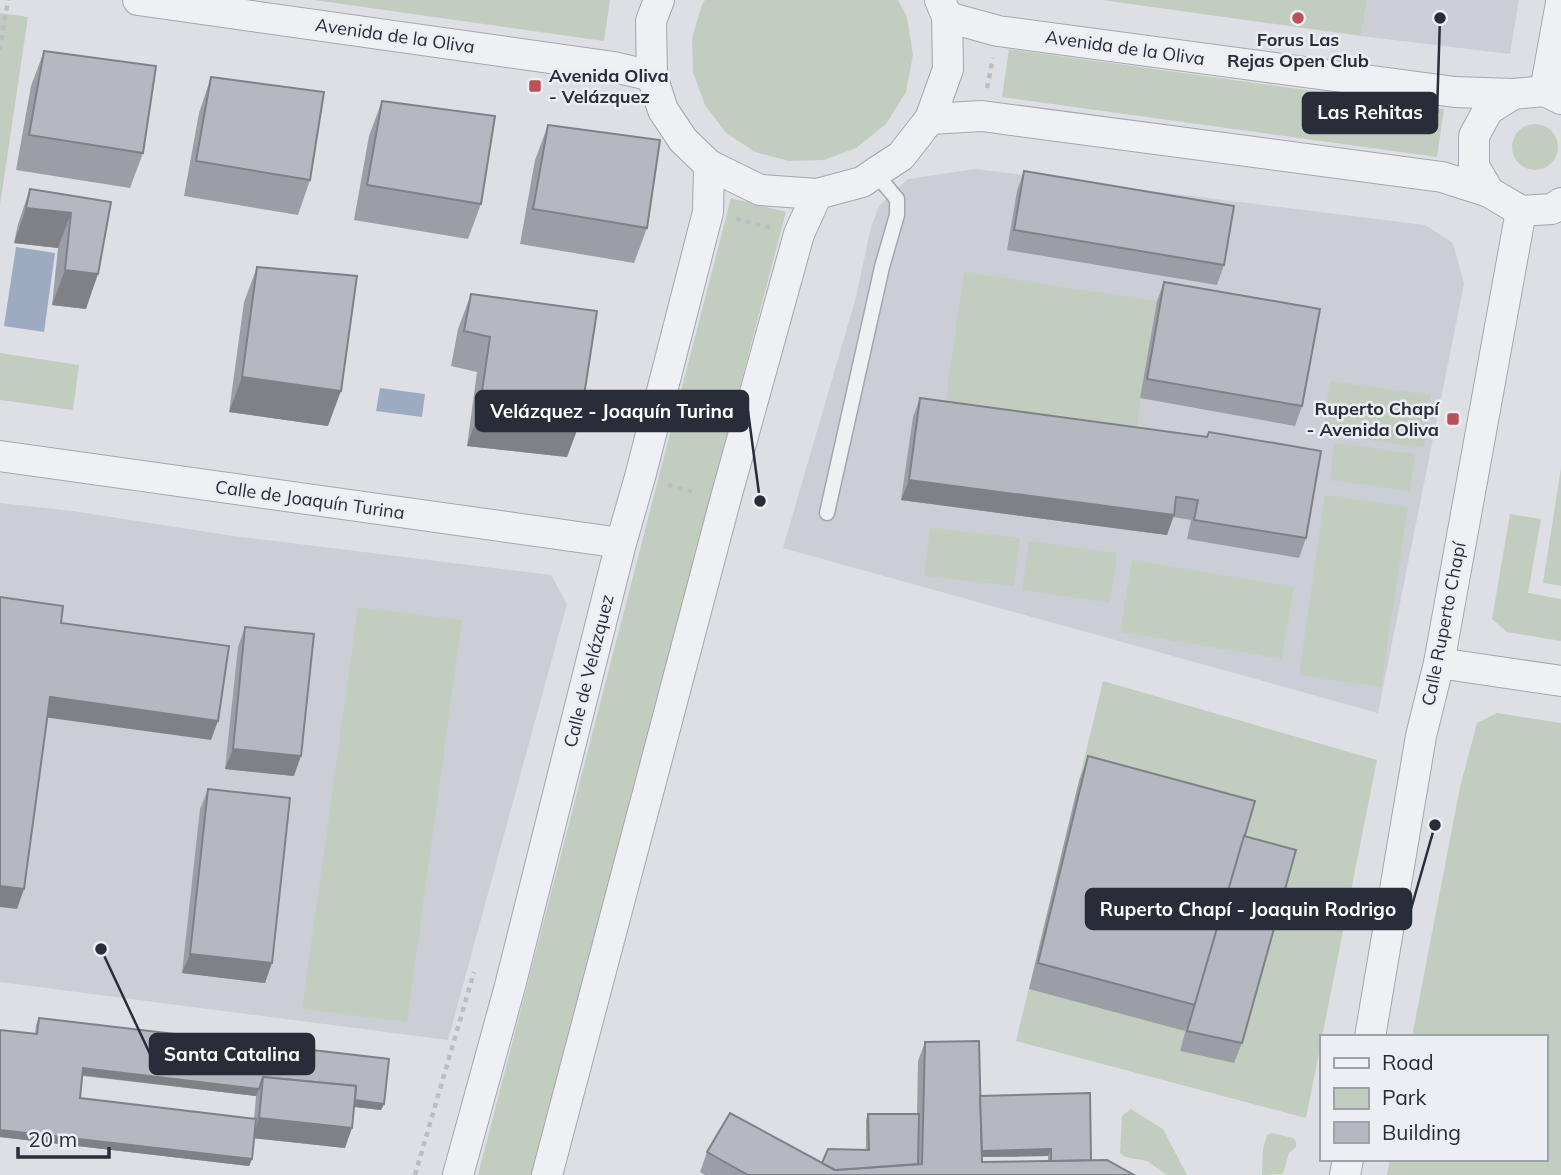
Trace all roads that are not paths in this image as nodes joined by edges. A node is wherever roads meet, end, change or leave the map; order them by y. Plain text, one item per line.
1 (138, 0) edge
2 (659, 0) edge
3 (1561, 3) edge
4 (943, 8) edge
5 (652, 76) junction
6 (1513, 93) junction
7 (1553, 95) edge
8 (930, 119) junction
9 (709, 165) junction
10 (875, 173) junction
11 (1489, 192) junction
12 (817, 194) junction
13 (1558, 206) edge
14 (1521, 211) junction
15 (0, 456) edge
16 (827, 513) dead end
17 (621, 543) junction
18 (1439, 663) junction
19 (1561, 681) edge
20 (1370, 1035) edge
21 (458, 1175) edge
22 (547, 1175) edge

1 - 5 street, Avenida de la Oliva
2 - 5 street
3 - 7 street
4 - 6 street, Avenida de la Oliva
4 - 8 street
5 - 9 street
6 - 7 street, Avenida de la Oliva
6 - 11 street
8 - 10 street
8 - 11 street
9 - 12 street
9 - 17 street, Calle de Velázquez
10 - 12 street
10 - 16 lane
11 - 14 street
12 - 22 street
13 - 14 street
14 - 18 street, Calle Ruperto Chapí
15 - 17 street, Calle de Joaquín Turina
17 - 21 street, Calle de Velázquez
18 - 19 street
18 - 20 street, Calle Ruperto Chapí

